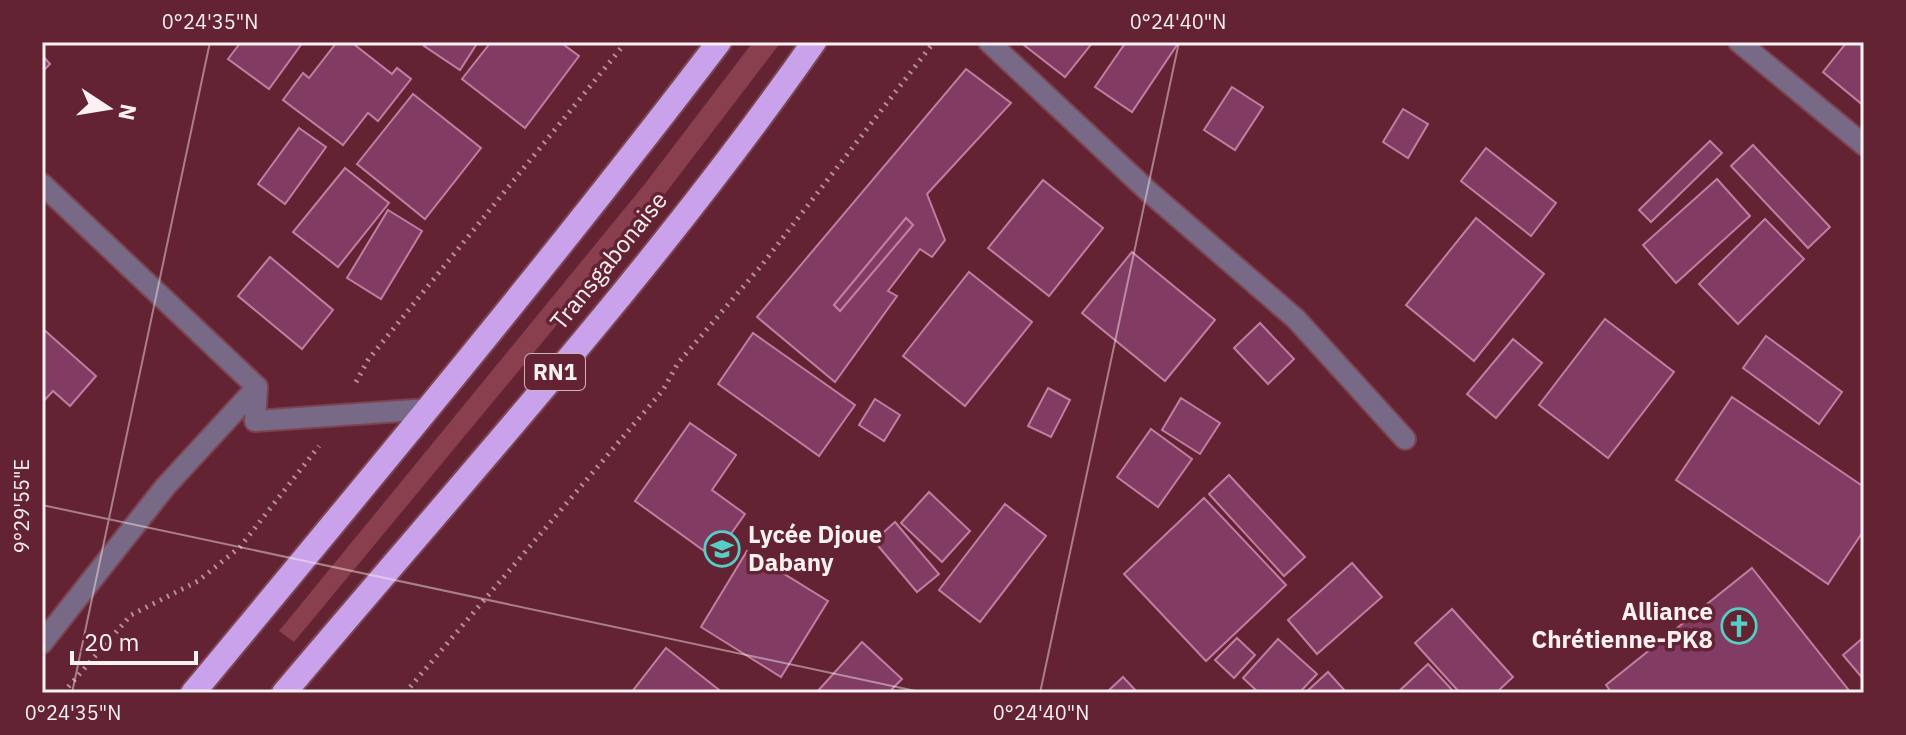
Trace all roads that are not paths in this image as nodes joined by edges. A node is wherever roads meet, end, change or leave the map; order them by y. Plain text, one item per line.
1 (719, 42) edge
2 (814, 42) edge
3 (989, 42) edge
4 (1739, 42) edge
5 (1864, 145) edge
6 (42, 184) edge
7 (257, 387) junction
8 (429, 409) junction
9 (1405, 439) dead end
10 (42, 643) edge
11 (193, 693) edge
12 (284, 693) edge

1 - 8 highway, Transgabonaise
2 - 12 highway, Transgabonaise / RN1
3 - 9 street
4 - 5 street
6 - 7 street
7 - 8 street
7 - 10 street
8 - 11 highway, Transgabonaise

